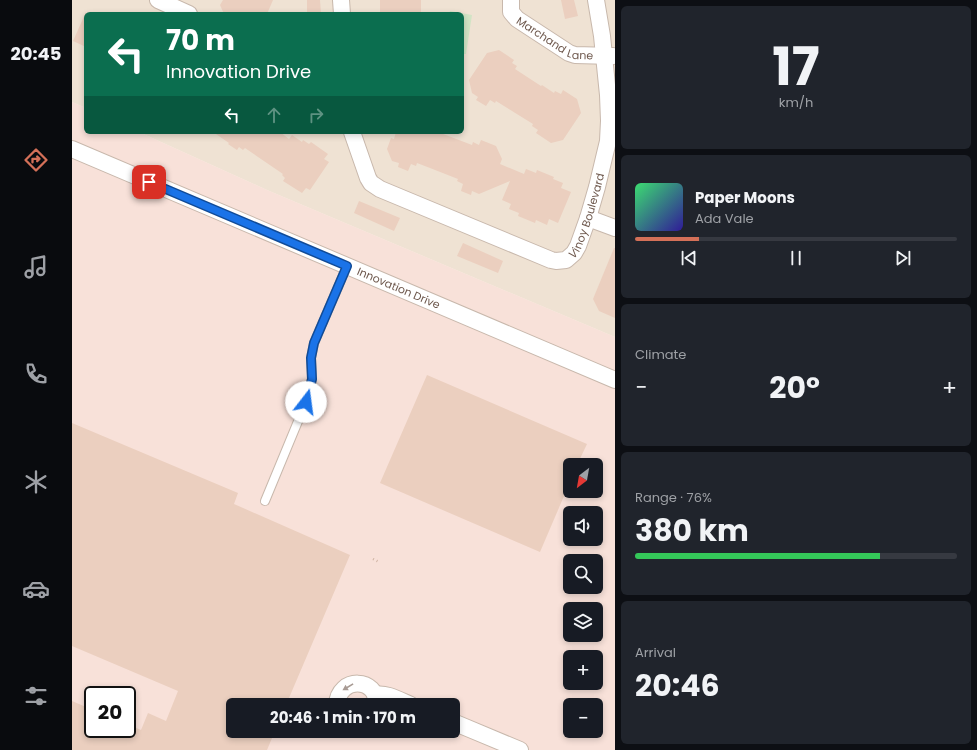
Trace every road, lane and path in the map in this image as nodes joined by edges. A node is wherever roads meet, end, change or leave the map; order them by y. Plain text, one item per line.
1 (158, 0) edge
2 (341, 0) edge
3 (511, 0) edge
4 (596, 0) edge
5 (185, 12) edge
6 (342, 12) edge
7 (610, 56) edge
8 (353, 134) edge
9 (611, 142) edge
10 (72, 149) edge
11 (588, 218) junction
12 (615, 228) edge
13 (347, 266) junction
14 (615, 380) edge
15 (265, 501) dead end
16 (373, 559) dead end
17 (380, 562) dead end
18 (338, 698) edge
19 (375, 698) edge
20 (378, 698) edge
21 (394, 698) edge
22 (460, 725) edge
23 (520, 750) edge

1 - 5 street
2 - 6 street
3 - 7 street, Marchand Lane
4 - 7 street, Vinoy Boulevard
7 - 9 street, Vinoy Boulevard
8 - 11 street, Vinoy Boulevard
9 - 11 street, Vinoy Boulevard
10 - 13 street, Innovation Drive
11 - 12 street
13 - 14 street, Innovation Drive
13 - 15 lane
16 - 17 path
19 -> 18 street
20 - 21 street
22 - 23 street

